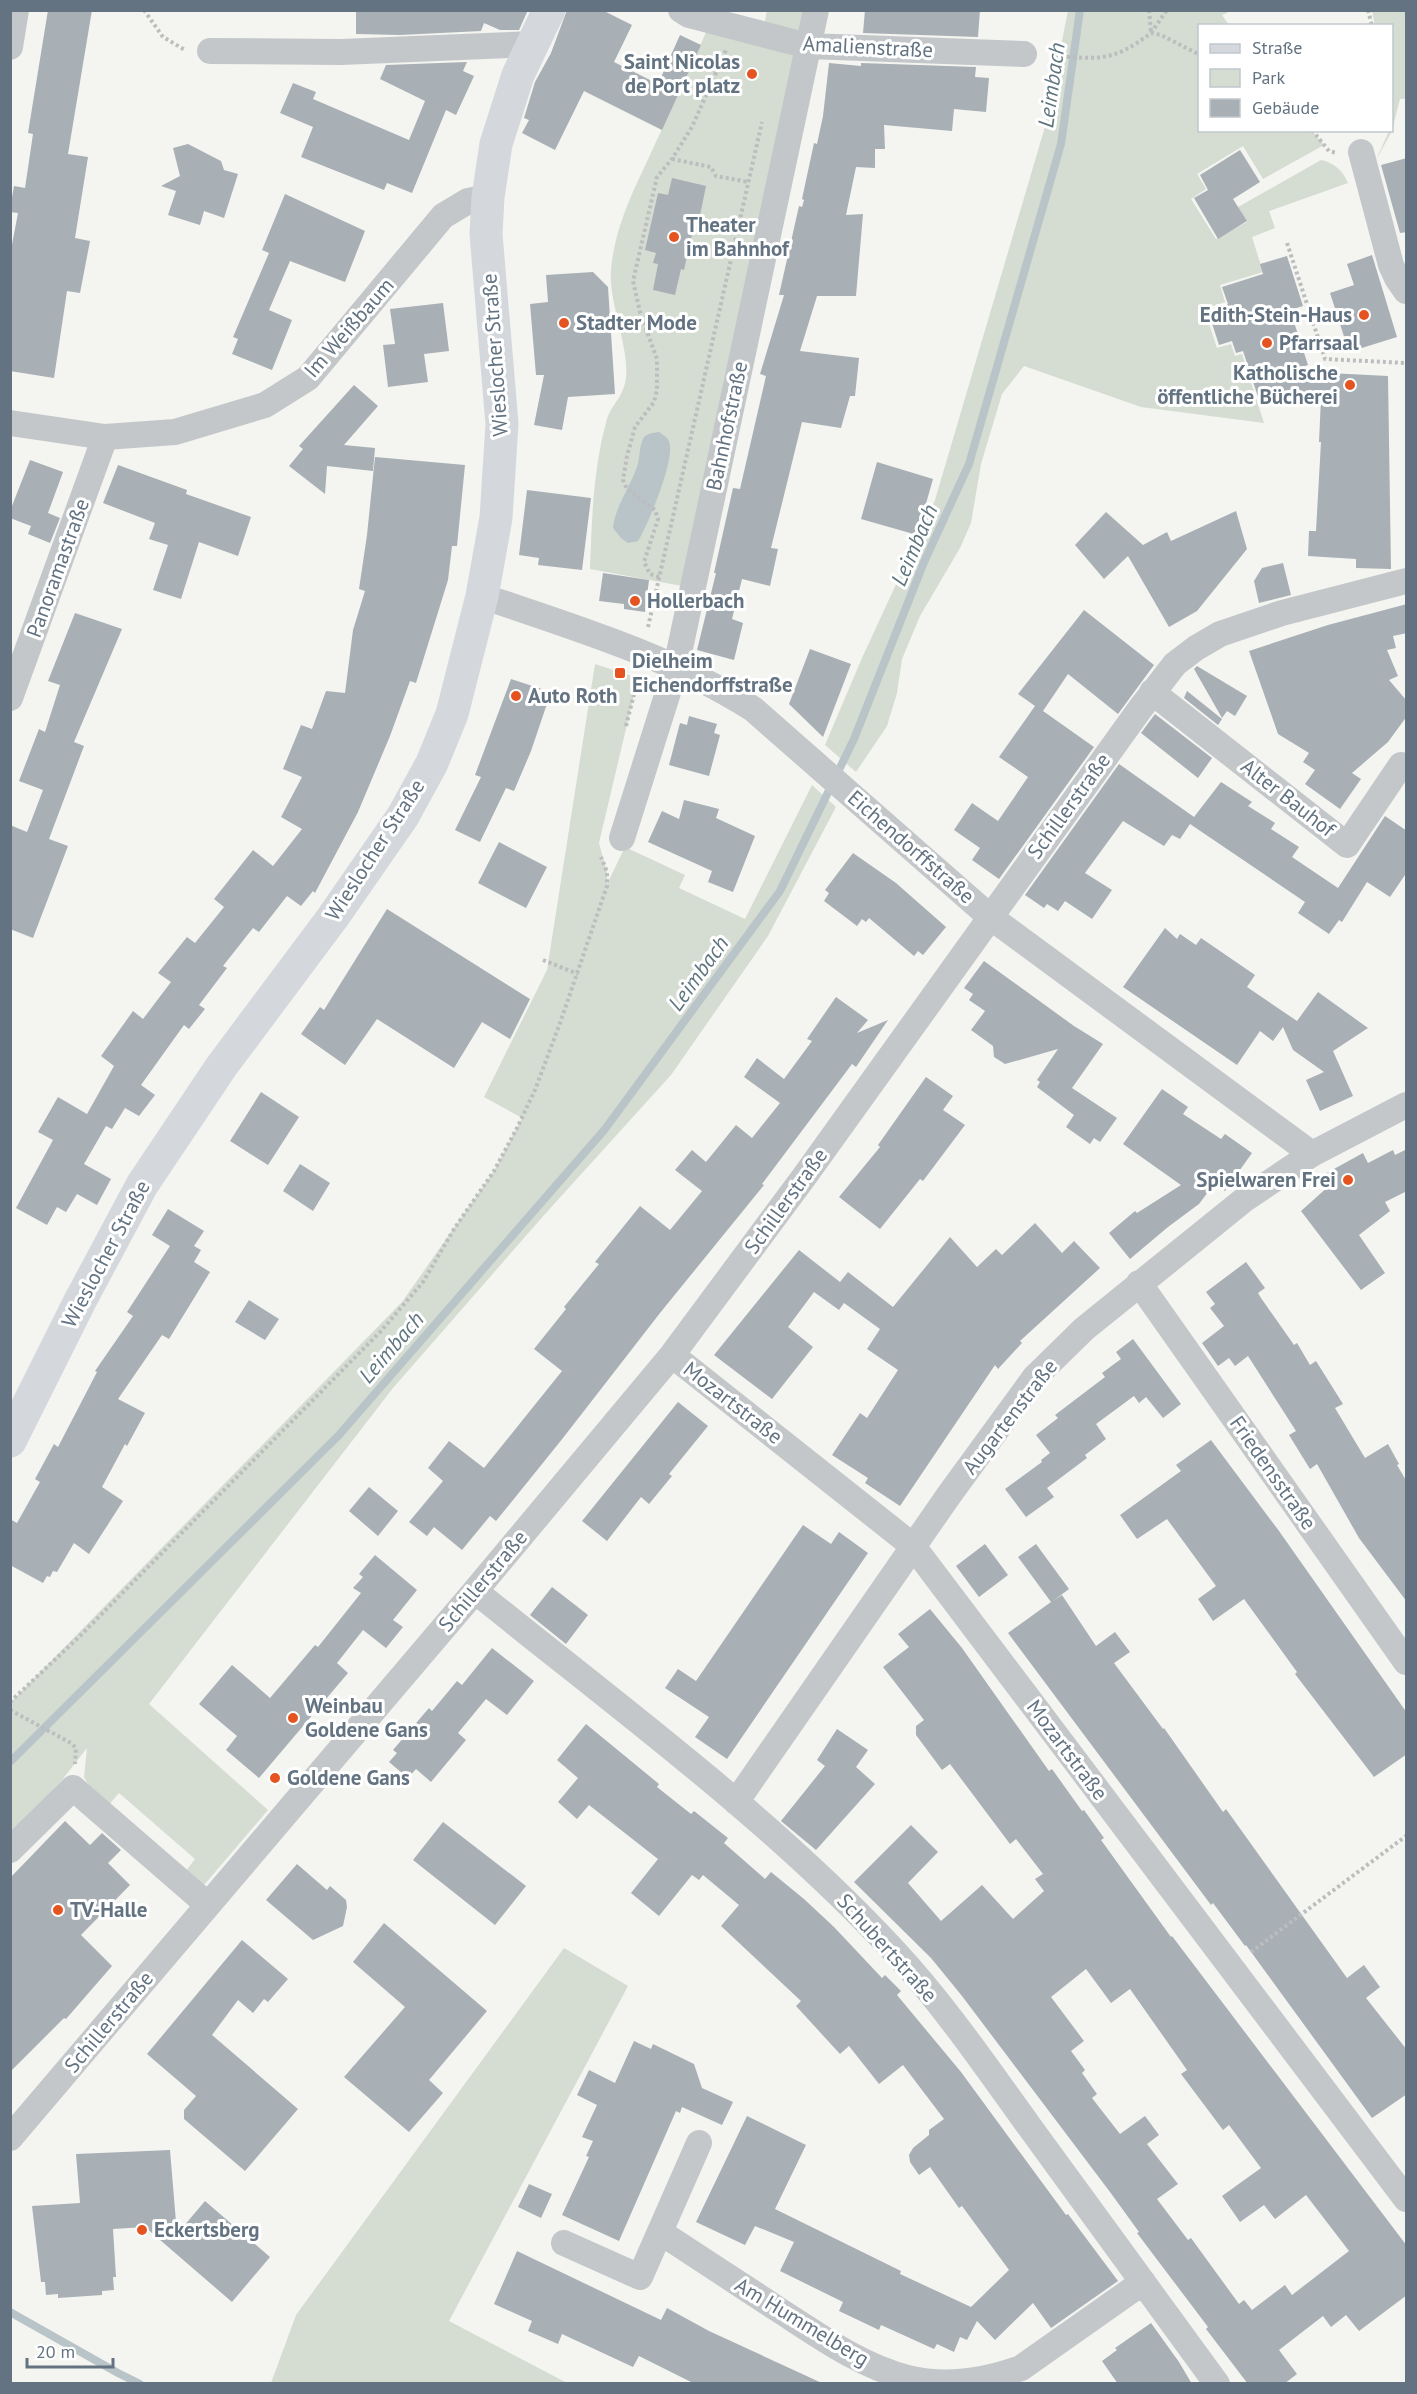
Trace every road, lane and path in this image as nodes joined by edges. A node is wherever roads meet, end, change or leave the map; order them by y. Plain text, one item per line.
1 (16, 10) edge
2 (144, 10) edge
3 (549, 10) edge
4 (681, 10) edge
5 (816, 10) edge
6 (1149, 10) edge
7 (1167, 10) edge
8 (737, 28) junction
9 (1151, 33) junction
10 (533, 44) junction
11 (808, 46) junction
12 (10, 47) edge
13 (210, 51) joint
14 (1024, 54) joint
15 (1198, 54) edge
16 (763, 116) dead end
17 (1360, 152) dead end
18 (672, 159) junction
19 (748, 182) junction
20 (488, 197) junction
21 (1287, 243) dead end
22 (1407, 291) edge
23 (1407, 363) edge
24 (10, 423) edge
25 (105, 437) junction
26 (659, 577) junction
27 (1407, 581) edge
28 (482, 596) junction
29 (642, 652) junction
30 (676, 667) junction
31 (1152, 692) junction
32 (10, 698) edge
33 (1401, 765) dead end
34 (622, 838) dead end
35 (989, 916) junction
36 (543, 960) dead end
37 (1407, 1105) edge
38 (1312, 1154) junction
39 (1139, 1283) junction
40 (672, 1355) junction
41 (10, 1441) edge
42 (913, 1546) junction
43 (475, 1591) junction
44 (1407, 1662) edge
45 (10, 1702) edge
46 (10, 1710) edge
47 (70, 1743) dead end
48 (736, 1802) junction
49 (1407, 1836) edge
50 (10, 1850) edge
51 (208, 1905) junction
52 (1231, 1967) junction
53 (10, 2138) edge
54 (699, 2143) dead end
55 (1407, 2199) edge
56 (660, 2232) junction
57 (564, 2243) dead end
58 (1143, 2282) junction
59 (1217, 2384) edge

1 - 12 street
2 - 13 path
3 - 10 main road, Wieslocher Straße
4 - 8 street, Amalienstraße
5 - 11 street, Bahnhofstraße
6 - 9 path
7 - 9 path
8 - 11 street, Amalienstraße
8 - 18 path
9 - 14 path
9 - 15 path
10 - 13 street
10 - 20 main road, Wieslocher Straße
11 - 14 street, Amalienstraße
11 - 30 street, Bahnhofstraße
16 - 19 path
17 - 22 street
18 - 19 path
18 - 26 path
19 - 26 path
20 - 25 street, Im Weißbaum
20 - 28 main road, Wieslocher Straße
21 - 23 path
24 - 25 street, Im Weißbaum
25 - 32 street, Panoramastraße
26 - 29 path
27 - 31 street, Schillerstraße
28 - 29 street, Eichendorffstraße
28 - 41 main road, Wieslocher Straße
29 - 30 street, Eichendorffstraße
30 - 34 street, Bahnhofstraße
30 - 35 street, Eichendorffstraße
31 - 33 street, Alter Bauhof
31 - 35 street, Schillerstraße
35 - 38 street, Eichendorffstraße
35 - 40 street, Schillerstraße
36 - 45 path
37 - 38 street, Augartenstraße
38 - 39 street, Augartenstraße
39 - 42 street, Augartenstraße
39 - 44 street, Friedensstraße
40 - 42 street, Mozartstraße
40 - 43 street, Schillerstraße
42 - 48 street, Augartenstraße
42 - 52 street, Mozartstraße
43 - 48 street, Schubertstraße
43 - 51 street, Schillerstraße
46 - 47 path
48 - 58 street, Schubertstraße
49 - 52 path
50 - 51 street
51 - 53 street, Schillerstraße
52 - 55 street, Mozartstraße
54 - 56 street
56 - 57 street
56 - 58 street, Am Hummelberg
58 - 59 street, Schubertstraße

